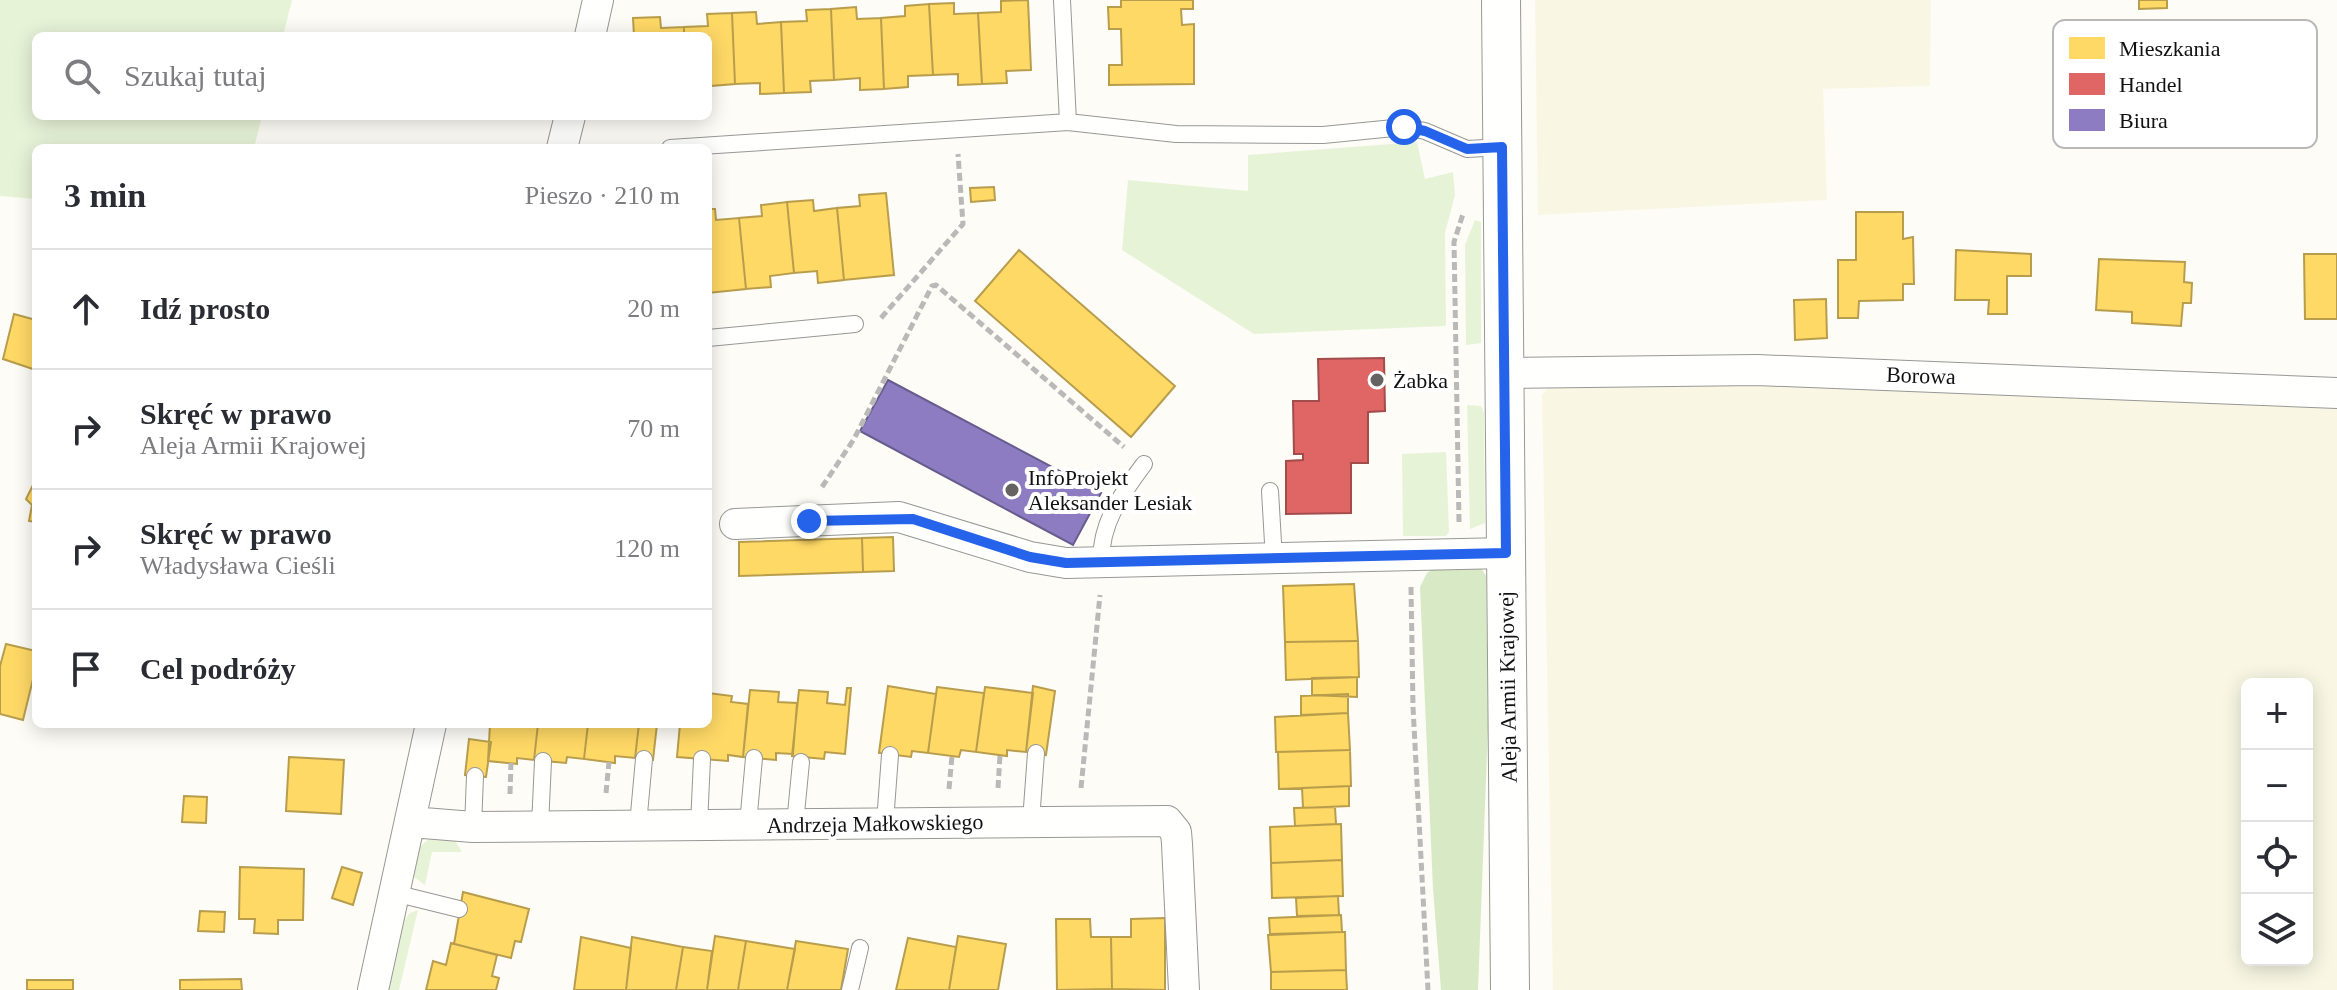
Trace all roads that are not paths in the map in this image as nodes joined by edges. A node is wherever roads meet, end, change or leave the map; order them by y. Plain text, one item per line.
1 (598, 0) edge
2 (1062, 0) edge
3 (1501, 0) edge
4 (591, 32) edge
5 (569, 120) edge
6 (1068, 122) junction
7 (563, 144) edge
8 (712, 145) edge
9 (1502, 147) junction
10 (855, 324) road end
11 (712, 338) edge
12 (1504, 373) junction
13 (2337, 393) edge
14 (1144, 464) road end
15 (1270, 491) dead end
16 (735, 524) dead end
17 (1506, 553) junction
18 (1274, 560) junction
19 (1101, 564) junction
20 (430, 728) edge
21 (1036, 753) dead end
22 (890, 755) dead end
23 (754, 758) dead end
24 (644, 759) dead end
25 (702, 759) dead end
26 (543, 761) dead end
27 (801, 762) dead end
28 (475, 776) dead end
29 (1031, 821) junction
30 (411, 822) junction
31 (885, 822) junction
32 (748, 824) junction
33 (795, 824) junction
34 (638, 825) junction
35 (699, 825) junction
36 (540, 826) junction
37 (473, 827) junction
38 (394, 893) junction
39 (459, 909) dead end
40 (860, 948) dead end
41 (373, 990) edge
42 (850, 990) edge
43 (1184, 990) edge
44 (1510, 990) edge

1 - 4 street
2 - 6 lane
3 - 9 street, Aleja Armii Krajowej
5 - 7 street
6 - 8 lane
6 - 9 lane
9 - 12 street, Aleja Armii Krajowej
10 - 11 lane
12 - 13 street, Borowa
12 - 17 street, Aleja Armii Krajowej
14 - 19 lane
15 - 18 lane
16 - 19 street
17 - 18 street
17 - 44 street, Aleja Armii Krajowej
18 - 19 street
20 - 30 street
21 - 29 lane
22 - 31 lane
23 - 32 lane
24 - 34 lane
25 - 35 lane
26 - 36 lane
27 - 33 lane
28 - 37 lane
29 - 31 street, Andrzeja Małkowskiego
29 - 43 street, Andrzeja Małkowskiego
30 - 37 street, Andrzeja Małkowskiego
30 - 38 street
31 - 33 street, Andrzeja Małkowskiego
32 - 33 street, Andrzeja Małkowskiego
32 - 35 street, Andrzeja Małkowskiego
34 - 35 street, Andrzeja Małkowskiego
34 - 36 street, Andrzeja Małkowskiego
36 - 37 street, Andrzeja Małkowskiego
38 - 39 lane
38 - 41 street
40 - 42 lane

